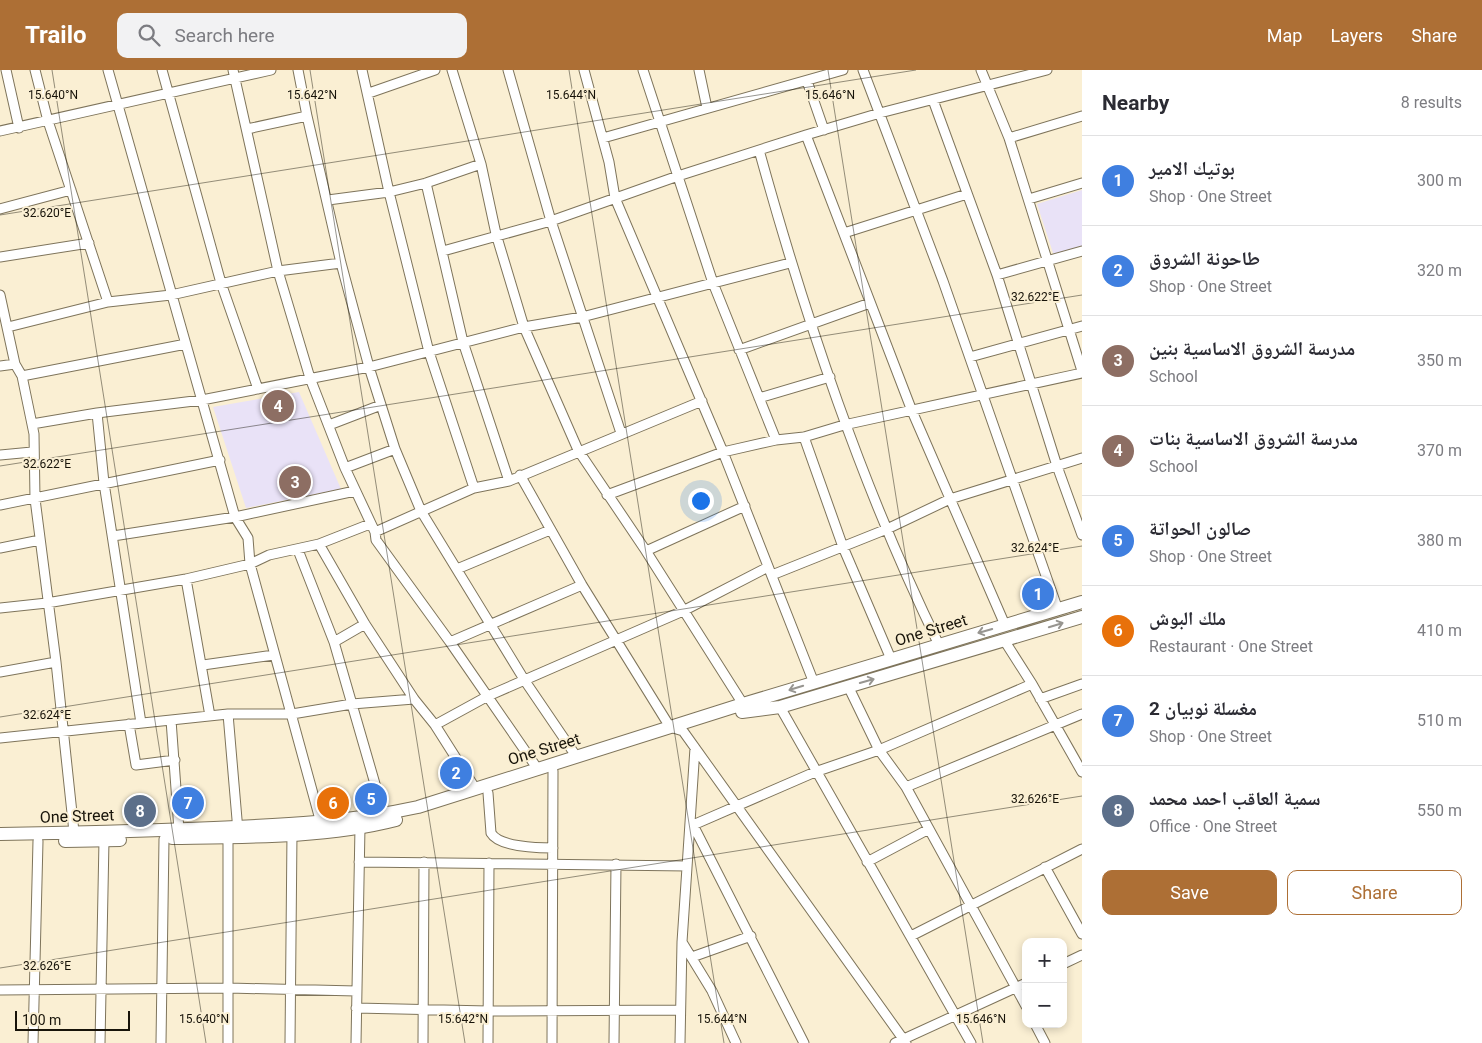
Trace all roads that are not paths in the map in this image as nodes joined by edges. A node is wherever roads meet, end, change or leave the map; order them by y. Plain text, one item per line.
1 (6, 70) edge
2 (35, 70) edge
3 (108, 70) edge
4 (162, 70) edge
5 (272, 70) edge
6 (298, 70) edge
7 (362, 70) edge
8 (435, 70) edge
9 (452, 70) edge
10 (508, 70) edge
11 (584, 70) edge
12 (643, 70) edge
13 (699, 70) edge
14 (843, 70) edge
15 (863, 70) edge
16 (981, 70) edge
17 (1044, 70) edge
18 (425, 72) edge
19 (233, 73) edge
20 (807, 82) junction
21 (987, 86) junction
22 (167, 93) junction
23 (369, 93) junction
24 (933, 100) junction
25 (117, 106) junction
26 (707, 108) junction
27 (880, 113) junction
28 (307, 116) junction
29 (1082, 116) edge
30 (48, 121) junction
31 (658, 121) junction
32 (19, 128) junction
33 (247, 129) junction
34 (824, 130) junction
35 (0, 131) edge
36 (806, 135) junction
37 (603, 138) junction
38 (1009, 138) junction
39 (759, 150) junction
40 (481, 164) junction
41 (678, 176) junction
42 (1082, 182) edge
43 (426, 183) junction
44 (71, 190) junction
45 (389, 192) junction
46 (968, 194) junction
47 (615, 198) junction
48 (1029, 199) junction
49 (328, 200) junction
50 (0, 209) edge
51 (917, 210) junction
52 (550, 220) junction
53 (844, 233) junction
54 (496, 234) junction
55 (89, 243) junction
56 (443, 251) junction
57 (1082, 251) edge
58 (0, 257) edge
59 (341, 262) junction
60 (1049, 262) junction
61 (790, 263) junction
62 (278, 271) junction
63 (997, 275) junction
64 (221, 283) junction
65 (713, 283) junction
66 (0, 295) edge
67 (171, 295) junction
68 (657, 298) junction
69 (108, 302) junction
70 (870, 304) junction
71 (2, 315) edge
72 (582, 317) junction
73 (812, 325) junction
74 (1082, 326) edge
75 (8, 327) junction
76 (524, 327) junction
77 (1070, 330) junction
78 (463, 342) junction
79 (186, 344) junction
80 (1019, 345) junction
81 (739, 350) junction
82 (429, 352) junction
83 (970, 357) junction
84 (15, 364) junction
85 (0, 366) edge
86 (369, 367) junction
87 (1082, 372) edge
88 (22, 376) junction
89 (830, 377) junction
90 (310, 378) junction
91 (1032, 385) junction
92 (258, 389) junction
93 (983, 396) junction
94 (759, 398) junction
95 (202, 400) junction
96 (702, 401) junction
97 (381, 405) junction
98 (912, 411) junction
99 (97, 413) junction
100 (32, 424) junction
101 (329, 425) junction
102 (844, 425) junction
103 (621, 433) junction
104 (804, 437) junction
105 (776, 440) junction
106 (395, 449) junction
107 (578, 450) junction
108 (32, 452) junction
109 (723, 452) junction
110 (0, 455) edge
111 (1082, 458) edge
112 (220, 460) junction
113 (1057, 466) junction
114 (345, 468) junction
115 (520, 475) junction
116 (1012, 480) junction
117 (509, 481) junction
118 (104, 483) junction
119 (474, 488) junction
120 (355, 491) junction
121 (607, 495) junction
122 (35, 499) junction
123 (950, 499) junction
124 (0, 505) edge
125 (745, 506) junction
126 (421, 511) junction
127 (235, 517) junction
128 (372, 528) junction
129 (887, 529) junction
130 (550, 530) junction
131 (1082, 534) edge
132 (113, 536) junction
133 (40, 540) junction
134 (319, 544) junction
135 (843, 547) junction
136 (0, 548) edge
137 (298, 550) junction
138 (646, 551) junction
139 (250, 564) junction
140 (457, 568) junction
141 (770, 571) junction
142 (186, 580) junction
143 (582, 584) junction
144 (121, 590) junction
145 (1082, 602) edge
146 (47, 603) junction
147 (0, 608) edge
148 (683, 610) junction
149 (1058, 610) junction
150 (1082, 617) edge
151 (365, 624) junction
152 (490, 624) junction
153 (1005, 625) junction
154 (616, 640) junction
155 (1004, 640) junction
156 (334, 642) junction
157 (450, 642) junction
158 (939, 645) junction
159 (274, 655) junction
160 (890, 659) junction
161 (56, 662) junction
162 (203, 665) junction
163 (0, 672) edge
164 (525, 681) junction
165 (814, 682) junction
166 (1032, 684) junction
167 (1082, 684) edge
168 (848, 686) junction
169 (488, 696) junction
170 (414, 699) junction
171 (1040, 699) junction
172 (352, 704) junction
173 (743, 704) junction
174 (780, 707) junction
175 (228, 714) junction
176 (292, 714) junction
177 (1082, 714) edge
178 (210, 716) junction
179 (171, 720) junction
180 (141, 723) junction
181 (129, 724) junction
182 (435, 724) junction
183 (1054, 724) junction
184 (676, 729) junction
185 (63, 731) junction
186 (0, 738) edge
187 (695, 748) junction
188 (879, 750) junction
189 (576, 756) junction
190 (174, 760) junction
191 (537, 768) junction
192 (1082, 770) edge
193 (553, 771) junction
194 (815, 772) junction
195 (906, 787) junction
196 (474, 792) junction
197 (488, 793) junction
198 (735, 806) junction
199 (384, 815) junction
200 (692, 822) junction
201 (321, 823) junction
202 (360, 828) junction
203 (929, 829) junction
204 (179, 830) junction
205 (74, 832) junction
206 (233, 832) junction
207 (0, 834) edge
208 (292, 834) junction
209 (88, 836) junction
210 (164, 838) junction
211 (104, 840) junction
212 (38, 841) junction
213 (0, 842) edge
214 (552, 848) junction
215 (1082, 849) edge
216 (360, 862) junction
217 (424, 862) junction
218 (867, 862) junction
219 (489, 863) junction
220 (553, 863) junction
221 (616, 864) junction
222 (687, 866) junction
223 (1045, 867) junction
224 (970, 906) junction
225 (1082, 934) edge
226 (751, 936) junction
227 (911, 936) junction
228 (682, 942) junction
229 (1082, 955) edge
230 (692, 957) junction
231 (1067, 962) edge
232 (1022, 985) edge
233 (162, 988) junction
234 (228, 988) junction
235 (1016, 988) junction
236 (100, 989) junction
237 (0, 990) edge
238 (34, 990) junction
239 (290, 990) junction
240 (356, 991) junction
241 (1022, 999) edge
242 (356, 1008) junction
243 (423, 1009) junction
244 (680, 1010) junction
245 (488, 1011) junction
246 (553, 1011) junction
247 (614, 1011) junction
248 (955, 1014) junction
249 (1037, 1028) edge
250 (680, 1033) junction
251 (901, 1042) edge
252 (33, 1043) edge
253 (100, 1043) edge
254 (161, 1043) edge
255 (228, 1043) edge
256 (290, 1043) edge
257 (356, 1043) edge
258 (423, 1043) edge
259 (488, 1043) edge
260 (552, 1043) edge
261 (614, 1043) edge
262 (680, 1043) edge
263 (686, 1043) edge
264 (736, 1043) edge
265 (804, 1043) edge
266 (971, 1043) edge
267 (1045, 1043) edge

1 - 32 street
2 - 30 street
3 - 25 street
4 - 22 street
5 - 19 street
6 - 28 street
7 - 23 street
8 - 18 street
9 - 40 street
10 - 52 street
11 - 37 street
12 - 31 street
13 - 26 street
14 - 20 street
15 - 27 street
16 - 21 street
17 - 21 street
18 - 23 street
19 - 22 street
19 - 33 street
20 - 26 street
20 - 34 street
21 - 24 street
21 - 38 street
22 - 25 street
22 - 64 street
23 - 45 street
24 - 27 street
24 - 46 street
25 - 30 street
25 - 67 street
26 - 31 street
27 - 34 street
27 - 51 street
28 - 33 street
28 - 49 street
29 - 38 street
30 - 32 street
30 - 44 street
31 - 37 street
31 - 41 street
32 - 35 street
33 - 62 street
34 - 36 street
36 - 39 street
36 - 53 street
37 - 47 street
38 - 48 street
39 - 41 street
39 - 61 street
40 - 43 street
40 - 54 street
41 - 47 street
41 - 65 street
42 - 48 street
43 - 45 street
43 - 56 street
44 - 50 street
44 - 55 street
45 - 49 street
45 - 82 street
46 - 51 street
46 - 63 street
47 - 52 street
47 - 68 street
48 - 60 street
49 - 59 street
51 - 53 street
51 - 83 street
52 - 54 street
52 - 72 street
53 - 70 street
54 - 56 street
54 - 76 street
55 - 58 street
55 - 69 street
56 - 78 street
57 - 60 street
59 - 62 street
59 - 86 street
60 - 63 street
60 - 77 street
61 - 65 street
61 - 73 street
62 - 64 street
62 - 90 street
63 - 80 street
64 - 67 street
64 - 92 street
65 - 68 street
65 - 81 street
66 - 71 street
67 - 69 street
67 - 79 street
68 - 72 street
68 - 96 street
69 - 75 street
70 - 73 street
70 - 98 street
71 - 75 street
72 - 76 street
72 - 103 street
73 - 81 street
73 - 89 street
74 - 77 street
75 - 84 street
76 - 78 street
76 - 107 street
77 - 80 street
77 - 87 street
78 - 82 street
78 - 117 street
79 - 88 street
79 - 95 street
80 - 83 street
80 - 91 street
81 - 94 street
82 - 86 street
82 - 119 street
83 - 93 street
84 - 85 street
84 - 88 street
86 - 90 street
86 - 97 street
87 - 91 street
88 - 100 street
89 - 94 street
89 - 102 street
90 - 92 street
90 - 101 street
91 - 93 street
91 - 113 street
92 - 95 street
93 - 98 street
93 - 116 street
94 - 105 street
95 - 99 street
95 - 112 street
96 - 103 street
96 - 109 street
97 - 101 street
97 - 106 street
98 - 102 street
98 - 123 street
99 - 100 street
99 - 118 street
100 - 108 street
101 - 114 street
102 - 104 street
102 - 129 street
103 - 107 street
104 - 105 street
104 - 135 street
105 - 109 street
106 - 114 street
106 - 126 street
107 - 115 street
107 - 121 street
108 - 110 street
108 - 122 street
109 - 121 street
109 - 125 street
111 - 113 street
112 - 118 street
112 - 127 street
113 - 116 street
113 - 131 street
114 - 120 street
115 - 117 street
115 - 130 street
116 - 123 street
116 - 149 street
117 - 119 street
118 - 122 street
118 - 132 street
119 - 126 street
120 - 127 street
120 - 128 street
121 - 138 street
122 - 124 street
122 - 133 street
123 - 129 street
123 - 153 street
125 - 138 street
125 - 141 street
126 - 128 street
126 - 140 street
127 - 132 street
127 - 139 street
128 - 134 street
128 - 157 street
129 - 135 street
129 - 158 street
130 - 140 street
130 - 143 street
132 - 144 street
133 - 136 street
133 - 146 street
134 - 137 street
134 - 151 street
135 - 141 street
135 - 160 street
137 - 139 street
137 - 156 street
138 - 148 street
139 - 142 street
139 - 159 street
140 - 152 street
141 - 148 street
141 - 165 street
142 - 144 street
142 - 162 street
143 - 152 street
143 - 154 street
144 - 146 street
144 - 180 street
145 - 149 street, One Street
146 - 147 street
146 - 161 street
148 - 154 street
148 - 173 street
149 - 153 street, One Street
155 -> 150 street, One Street
151 - 156 street
151 - 170 street
152 - 157 street
152 - 164 street
153 -> 158 street, One Street
154 - 164 street
154 - 184 street
155 - 166 street
168 -> 155 street, One Street
156 - 172 street
157 - 169 street
158 - 160 street, One Street
159 - 162 street
159 - 176 street
160 - 165 street, One Street
161 - 163 street
161 - 185 street
162 - 178 street
164 - 169 street
164 - 189 street
165 -> 173 street, One Street
166 - 171 street
166 - 188 street
167 - 171 street
168 - 174 street, One Street
168 - 188 street
169 - 182 street
169 - 191 street
170 - 172 street
170 - 182 street
171 - 183 street
172 - 176 street
172 - 199 street
173 - 184 street, One Street
174 - 184 street, One Street
174 - 194 street
175 - 176 street
175 - 178 street
175 - 206 street
176 - 201 street
177 - 183 street
178 - 179 street
179 - 180 street
179 - 190 street
180 - 181 street
181 - 185 street
181 - 190 street
182 - 196 street
183 - 192 street
183 - 195 street
184 - 187 street
184 - 189 street, One Street
184 - 193 street, One Street
185 - 186 street
185 - 205 street
187 - 198 street
187 - 200 street
188 - 194 street
188 - 195 street
189 - 191 street, One Street
190 - 204 street
191 - 196 street, One Street
193 - 197 street, One Street
193 - 214 street
194 - 198 street
194 - 218 street
195 - 203 street
196 - 197 street, One Street
196 - 199 street, One Street
196 - 202 street, One Street
197 - 214 street
198 - 200 street
198 - 251 street
199 - 201 street, One Street
200 - 222 street
200 - 226 street
201 - 206 street, One Street
202 - 208 street, One Street
202 - 216 street
203 - 218 street
203 - 224 street
204 - 206 street, One Street
204 - 209 street, One Street
205 - 207 street, One Street
205 - 209 street, One Street
206 - 208 street, One Street
206 - 210 street, One Street
206 - 234 street
208 - 239 street
209 - 211 street, One Street
209 - 212 street, One Street
210 - 211 street, One Street
210 - 233 street
211 - 236 street
212 - 213 street, One Street
212 - 238 street
214 - 220 street
215 - 223 street
216 - 217 street
216 - 240 street
217 - 219 street
217 - 243 street
218 - 227 street
219 - 220 street
219 - 245 street
220 - 221 street
220 - 246 street
221 - 222 street
221 - 247 street
222 - 228 street
223 - 224 street
223 - 225 street
224 - 227 street
224 - 235 street
226 - 230 street
226 - 265 street
227 - 248 street
228 - 230 street
228 - 244 street
229 - 231 street
230 - 264 street
232 - 235 street
233 - 234 street
233 - 236 street
233 - 254 street
234 - 239 street
234 - 255 street
235 - 241 street
235 - 248 street
236 - 238 street
236 - 253 street
237 - 238 street
238 - 252 street
239 - 240 street
239 - 256 street
240 - 242 street
242 - 243 street
242 - 257 street
243 - 245 street
243 - 258 street
244 - 247 street
244 - 250 street
245 - 246 street
245 - 259 street
246 - 247 street
246 - 260 street
247 - 261 street
248 - 251 street
248 - 266 street
249 - 267 street
250 - 262 street
250 - 263 street

